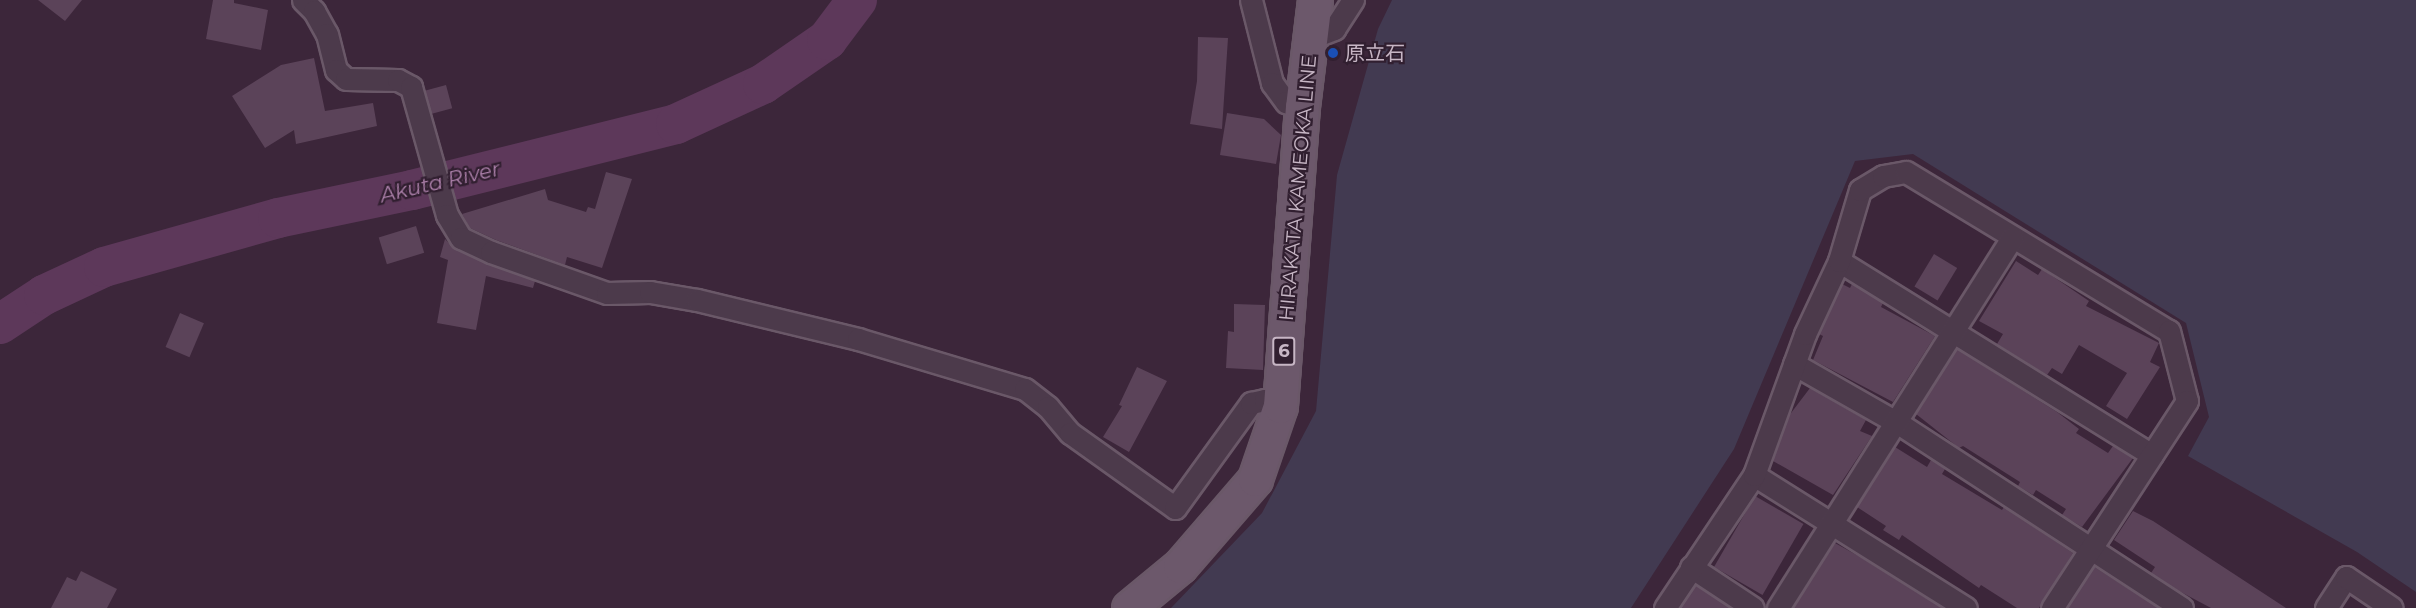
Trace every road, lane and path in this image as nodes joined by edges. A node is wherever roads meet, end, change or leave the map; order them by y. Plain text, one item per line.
1 (303, 0) edge
2 (1251, 0) edge
3 (1315, 0) edge
4 (1353, 0) edge
5 (1311, 38) junction
6 (1302, 107) junction
7 (2012, 238) junction
8 (1839, 261) junction
9 (1954, 331) junction
10 (1794, 364) junction
11 (1280, 406) junction
12 (1898, 423) junction
13 (2152, 455) junction
14 (1754, 475) junction
15 (1831, 522) junction
16 (2089, 550) junction
17 (1691, 567) junction
18 (1129, 608) edge
19 (1665, 608) edge
20 (1753, 608) edge
21 (1778, 608) edge
22 (1966, 608) edge
23 (2052, 608) edge
24 (2182, 608) edge
25 (2326, 608) edge
26 (2392, 608) edge

1 - 11 street
2 - 6 street
3 - 5 main road, HIRAKATA KAMEOKA LINE / 6
4 - 5 street
5 - 6 main road, HIRAKATA KAMEOKA LINE / 6
6 - 11 main road, HIRAKATA KAMEOKA LINE / 6
7 - 8 street
7 - 9 street
7 - 13 street
8 - 9 street
8 - 10 street
9 - 12 street
9 - 13 street
10 - 12 street
10 - 14 street
11 - 18 main road, HIRAKATA KAMEOKA LINE / 6
12 - 15 street
12 - 16 street
13 - 16 street
14 - 15 street
14 - 17 street
15 - 21 street
15 - 22 street
16 - 23 street
16 - 24 street
17 - 19 street
17 - 20 street
25 - 26 street

